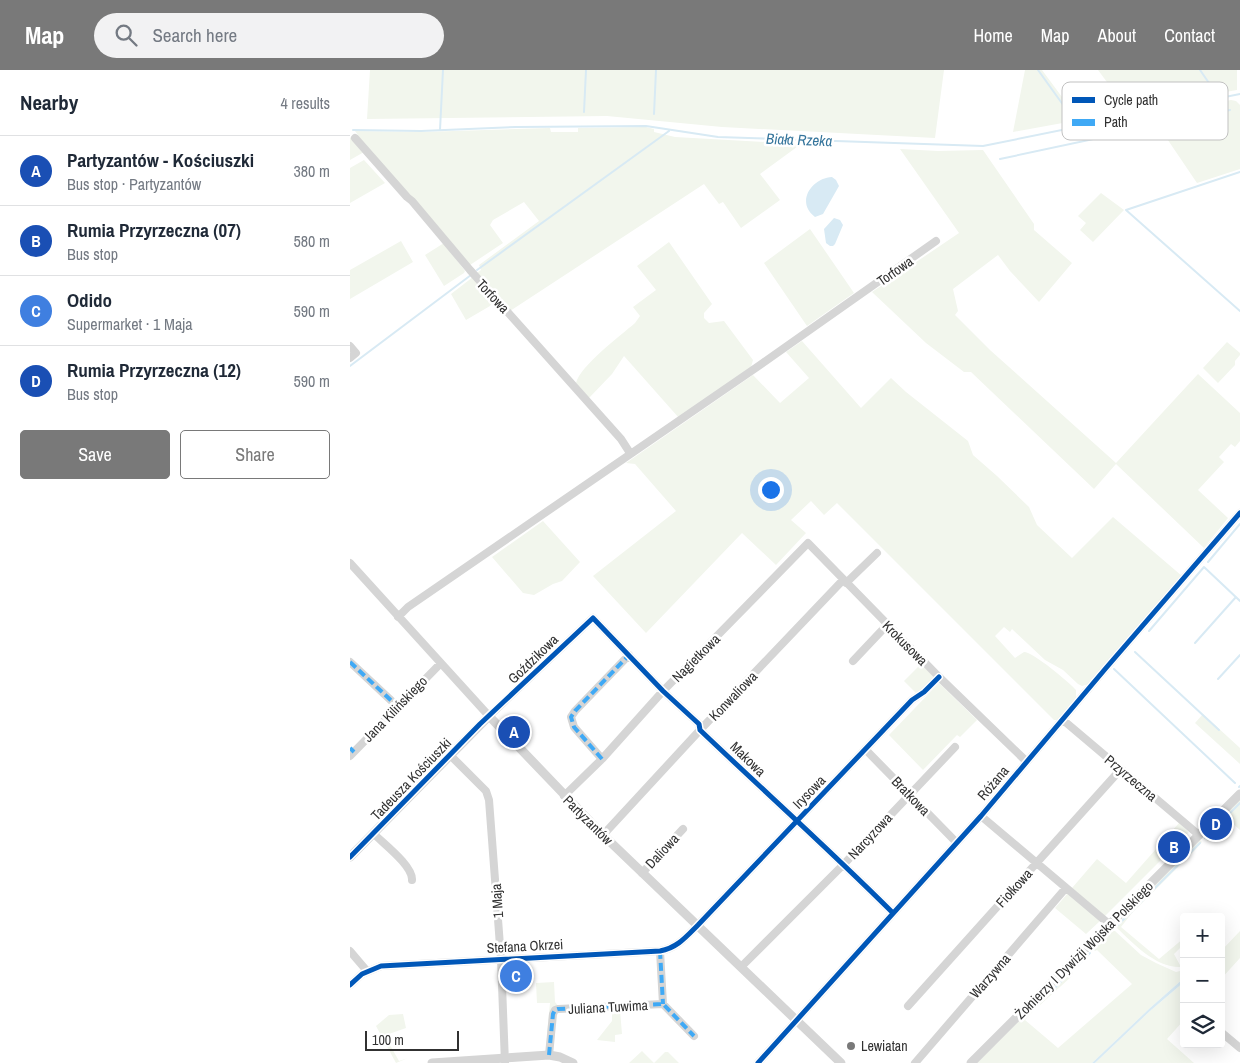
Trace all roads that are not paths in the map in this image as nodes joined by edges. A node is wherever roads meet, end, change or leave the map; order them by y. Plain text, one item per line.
1 (355, 138) dead end
2 (936, 241) dead end
3 (350, 346) edge
4 (350, 358) edge
5 (630, 453) junction
6 (1240, 514) edge
7 (808, 543) joint
8 (877, 553) dead end
9 (350, 563) edge
10 (844, 581) junction
11 (398, 617) junction
12 (593, 618) joint
13 (887, 625) junction
14 (629, 655) junction
15 (853, 661) dead end
16 (350, 662) edge
17 (441, 663) junction
18 (939, 677) junction
19 (663, 691) junction
20 (397, 706) junction
21 (489, 716) junction
22 (1064, 720) junction
23 (700, 730) junction
24 (956, 747) dead end
25 (865, 749) junction
26 (351, 752) edge
27 (450, 755) junction
28 (602, 759) junction
29 (1026, 761) junction
30 (1121, 769) junction
31 (909, 794) junction
32 (1240, 794) edge
33 (564, 796) junction
34 (981, 816) junction
35 (796, 822) junction
36 (683, 829) dead end
37 (374, 834) junction
38 (1199, 835) junction
39 (603, 836) junction
40 (956, 842) junction
41 (350, 857) edge
42 (1036, 863) junction
43 (844, 864) junction
44 (642, 873) junction
45 (412, 880) dead end
46 (1065, 889) junction
47 (893, 913) junction
48 (1109, 924) junction
49 (698, 925) junction
50 (660, 950) junction
51 (350, 951) edge
52 (501, 959) junction
53 (741, 966) junction
54 (367, 971) junction
55 (350, 985) edge
56 (663, 1004) junction
57 (908, 1006) dead end
58 (798, 1020) junction
59 (1225, 1035) edge
60 (694, 1036) dead end
61 (1240, 1048) edge
62 (549, 1055) junction
63 (505, 1061) edge
64 (432, 1063) edge
65 (573, 1063) edge
66 (758, 1063) edge
67 (841, 1063) edge
68 (915, 1063) edge
69 (971, 1063) edge

1 - 5 street, Torfowa
2 - 5 street, Torfowa
3 - 4 street
5 - 11 street, Torfowa
6 - 22 street, Różana
7 - 10 street, Krokusowa
7 - 19 street, Nagietkowa
8 - 10 street, Konwaliowa
9 - 11 street, Partyzantów
10 - 13 street, Krokusowa
10 - 23 street, Konwaliowa
11 - 17 street, Partyzantów
12 - 14 street, Makowa
12 - 21 street, Goździkowa
13 - 15 street
13 - 18 street, Krokusowa
14 - 19 street, Makowa
14 - 28 street
16 - 20 street
17 - 20 street, Jana Kilińskiego
17 - 21 street, Partyzantów
18 - 25 street, Irysowa
18 - 29 street, Krokusowa
19 - 23 street, Makowa
19 - 28 street, Nagietkowa
20 - 26 street, Jana Kilińskiego
21 - 27 street, Tadeusza Kościuszki
21 - 33 street, Partyzantów
22 - 29 street, Różana
22 - 30 street, Przyrzeczna
23 - 35 street, Makowa
23 - 39 street, Konwaliowa
24 - 31 street, Narcyzowa
25 - 31 street, Bratkowa
25 - 35 street, Irysowa
27 - 37 street, Tadeusza Kościuszki
27 - 52 street, 1 Maja
28 - 33 street, Nagietkowa
29 - 34 street, Różana
30 - 38 street, Przyrzeczna
30 - 42 street, Fiołkowa
31 - 40 street, Bratkowa
31 - 43 street, Narcyzowa
32 - 38 street, Żołnierzy I Dywizji Wojska Polskiego
33 - 39 street, Partyzantów
34 - 40 street, Różana
34 - 42 street
35 - 43 street, Makowa
35 - 49 street, Irysowa
36 - 44 street, Daliowa
37 - 41 street, Tadeusza Kościuszki
37 - 45 street
38 - 48 street, Żołnierzy I Dywizji Wojska Polskiego
39 - 44 street, Partyzantów
40 - 47 street, Różana
42 - 46 street
42 - 57 street, Fiołkowa
43 - 47 street, Makowa
43 - 53 street, Narcyzowa
44 - 49 street, Partyzantów
46 - 48 street
46 - 68 street, Warzywna
47 - 58 street, Różana
48 - 69 street, Żołnierzy I Dywizji Wojska Polskiego
49 - 50 street, Stefana Okrzei
49 - 53 street, Partyzantów
50 - 52 street, Stefana Okrzei
50 - 56 street
51 - 54 street
52 - 54 street, Stefana Okrzei
52 - 63 street, 1 Maja
53 - 58 street, Partyzantów
54 - 55 street, Stefana Okrzei
56 - 60 street, Juliana Tuwima
56 - 62 street, Juliana Tuwima
58 - 66 street, Różana
58 - 67 street, Partyzantów
59 - 61 street
62 - 63 street
62 - 65 street
63 - 64 street

